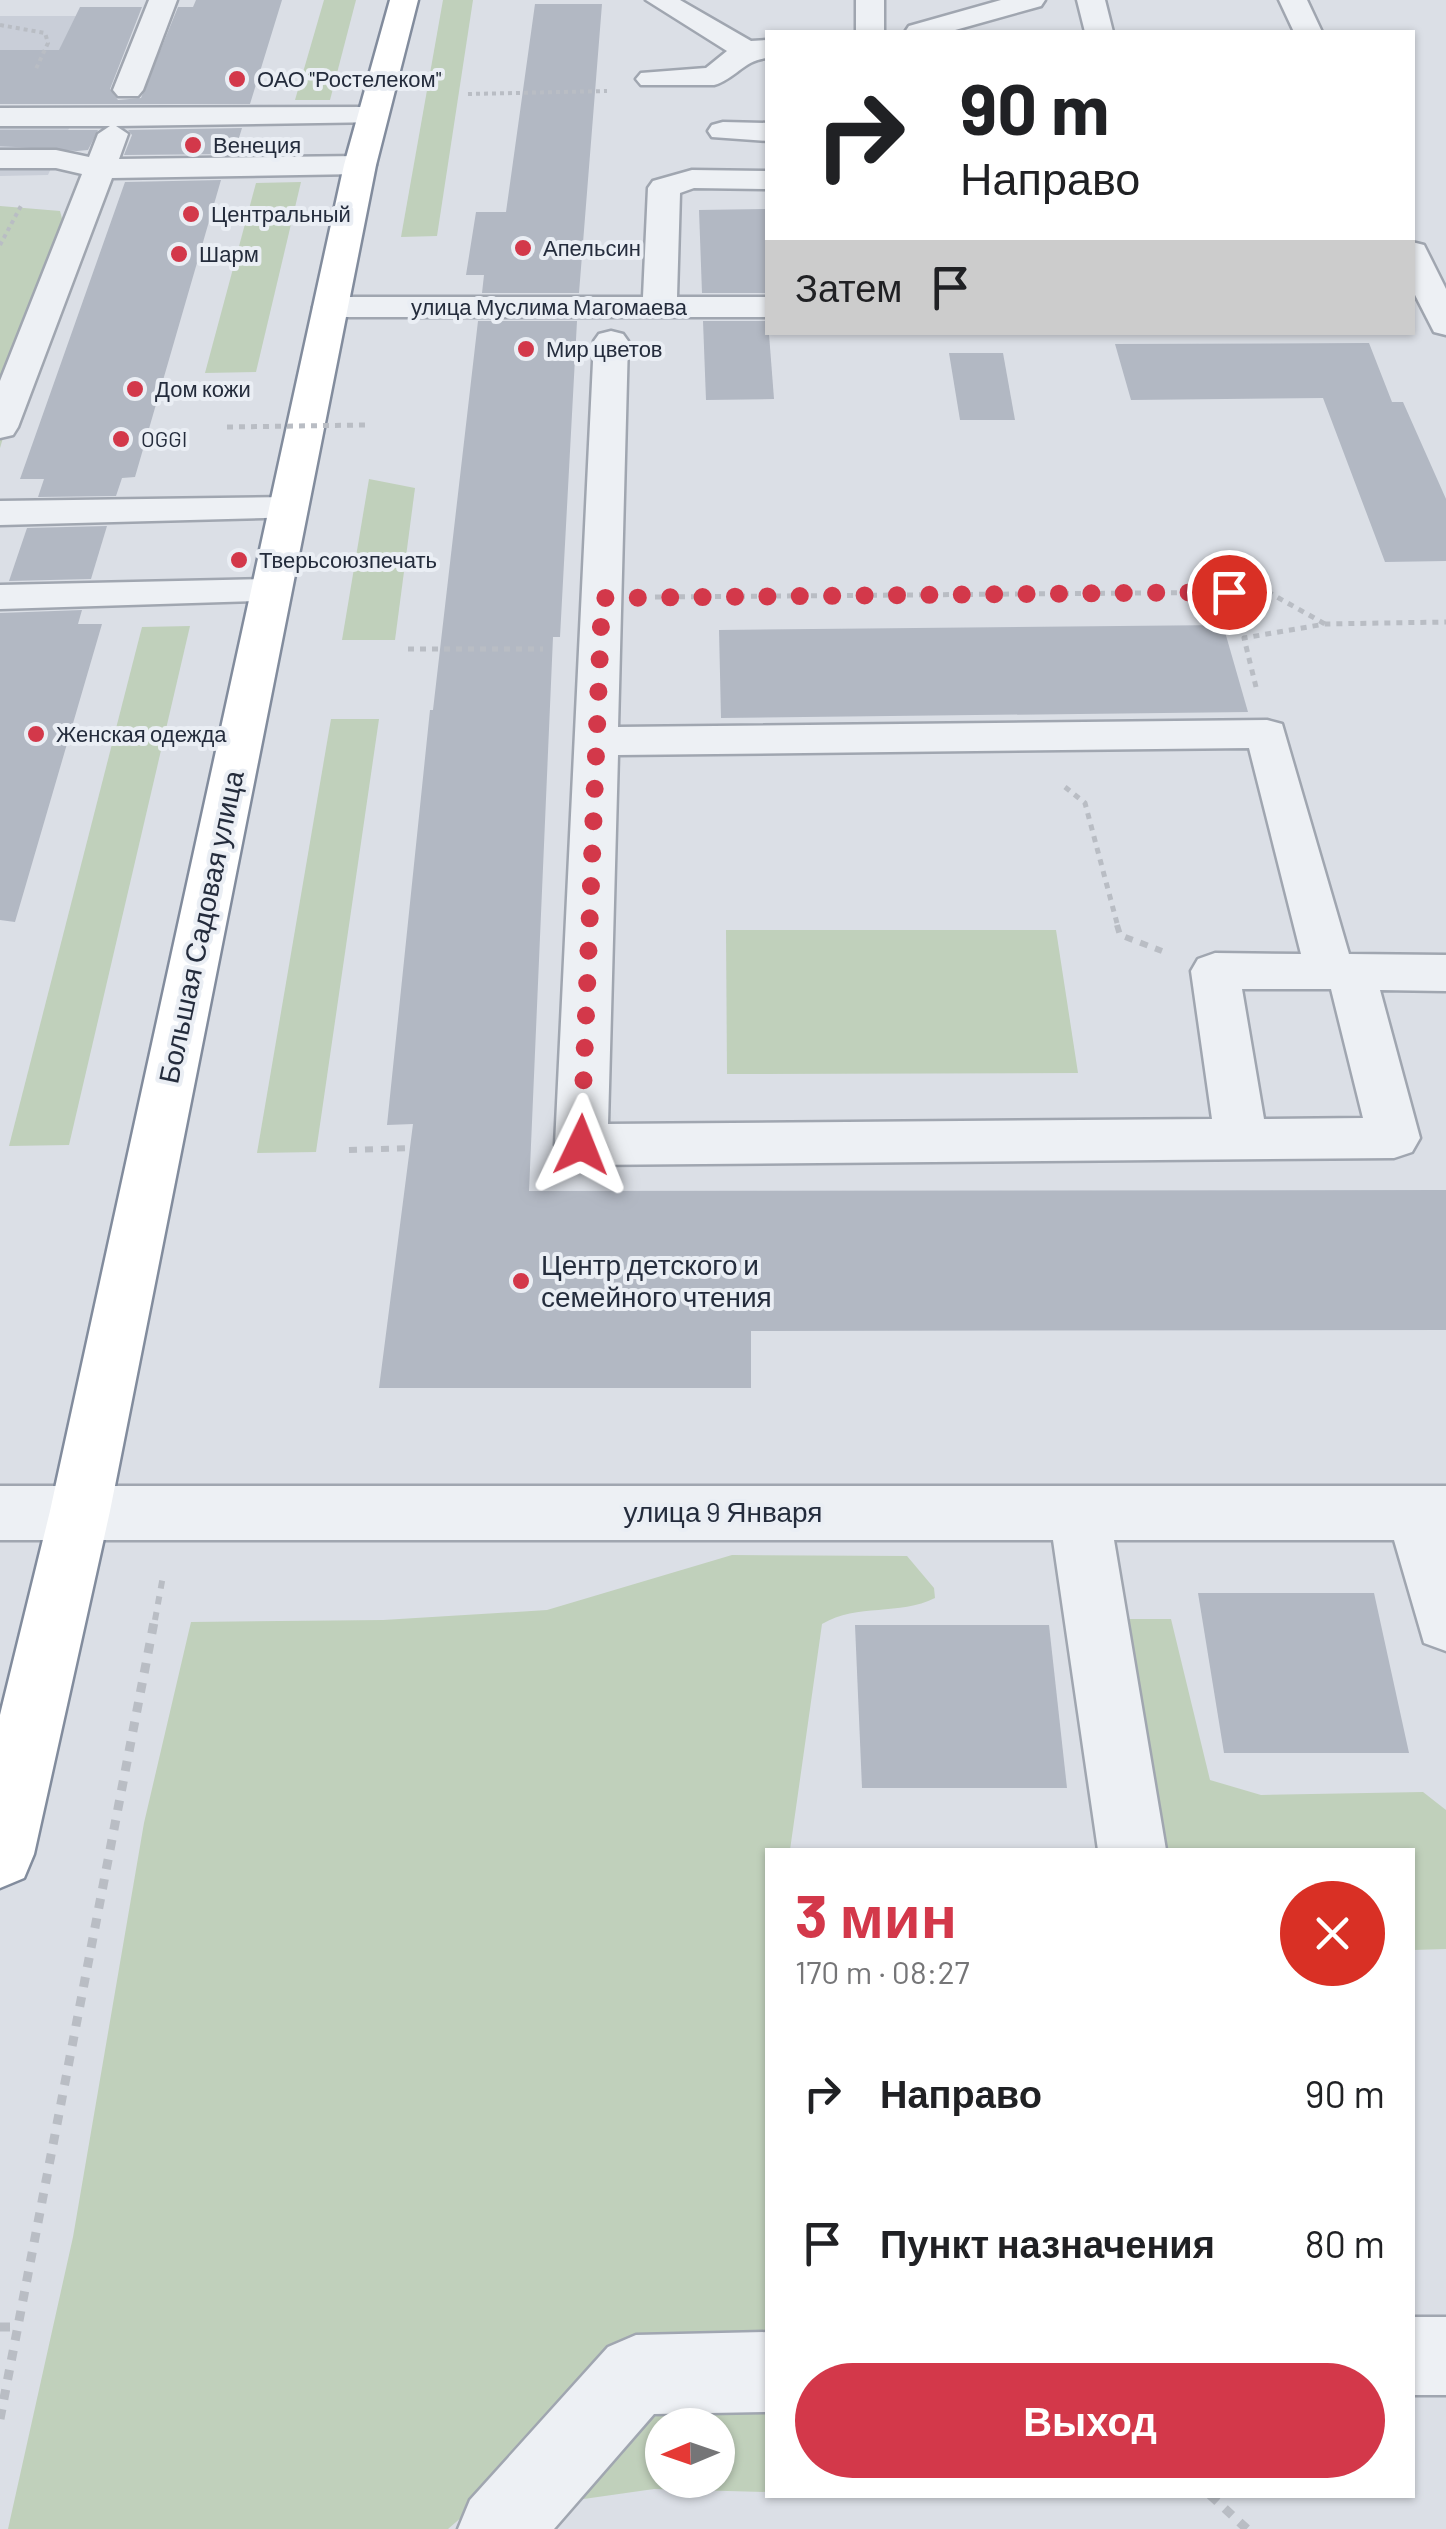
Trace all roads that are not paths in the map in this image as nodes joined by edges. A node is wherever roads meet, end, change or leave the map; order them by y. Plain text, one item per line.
1 (163, 0) edge
2 (404, 0) edge
3 (657, 0) edge
4 (870, 0) edge
5 (1031, 0) edge
6 (1091, 0) edge
7 (1293, 0) edge
8 (870, 30) edge
9 (926, 30) edge
10 (1098, 30) edge
11 (1307, 30) edge
12 (757, 49) edge
13 (124, 104) junction
14 (372, 116) junction
15 (6, 117) edge
16 (723, 132) dead end
17 (765, 132) edge
18 (0, 160) edge
19 (360, 165) junction
20 (46, 168) junction
21 (102, 169) junction
22 (765, 180) edge
23 (0, 187) edge
24 (1415, 263) edge
25 (330, 306) junction
26 (660, 307) junction
27 (765, 308) edge
28 (1436, 313) edge
29 (612, 341) dead end
30 (0, 427) edge
31 (288, 509) junction
32 (0, 513) edge
33 (272, 591) junction
34 (0, 596) edge
35 (597, 741) junction
36 (1341, 972) junction
37 (1446, 972) edge
38 (1241, 1140) junction
39 (80, 1511) junction
40 (1079, 1512) junction
41 (0, 1513) edge
42 (1432, 1513) edge
43 (1446, 1622) edge
44 (1132, 1848) edge
45 (0, 1854) edge
46 (1415, 2356) edge
47 (1446, 2356) edge
48 (765, 2372) edge
49 (500, 2529) edge

1 - 13 street
2 - 14 highway, Большая Садовая улица
3 - 12 street
3 - 12 street
4 - 8 street
5 - 9 street
6 - 10 street
7 - 11 street
13 - 14 street
13 - 15 street
13 - 21 street
14 - 19 highway, Большая Садовая улица
16 - 17 street
18 - 20 street
19 - 21 street
19 - 25 highway, Большая Садовая улица
20 - 21 street
20 - 23 street
21 - 30 street
22 - 26 street
24 - 28 street
25 - 26 street, улица Муслима Магомаева
25 - 31 highway, Большая Садовая улица
26 - 27 street, улица Муслима Магомаева
29 - 35 street
31 - 32 street
31 - 33 highway, Большая Садовая улица
33 - 34 street
33 - 39 highway, Большая Садовая улица
35 - 36 street
35 - 38 street
36 - 37 street
36 - 38 street
36 - 38 street
39 - 40 street, улица 9 Января
39 - 41 street, улица 9 Января
39 - 45 highway, Большая Садовая улица
40 - 42 street, улица 9 Января
40 - 44 street
42 - 43 street
46 - 47 street
48 - 49 street

